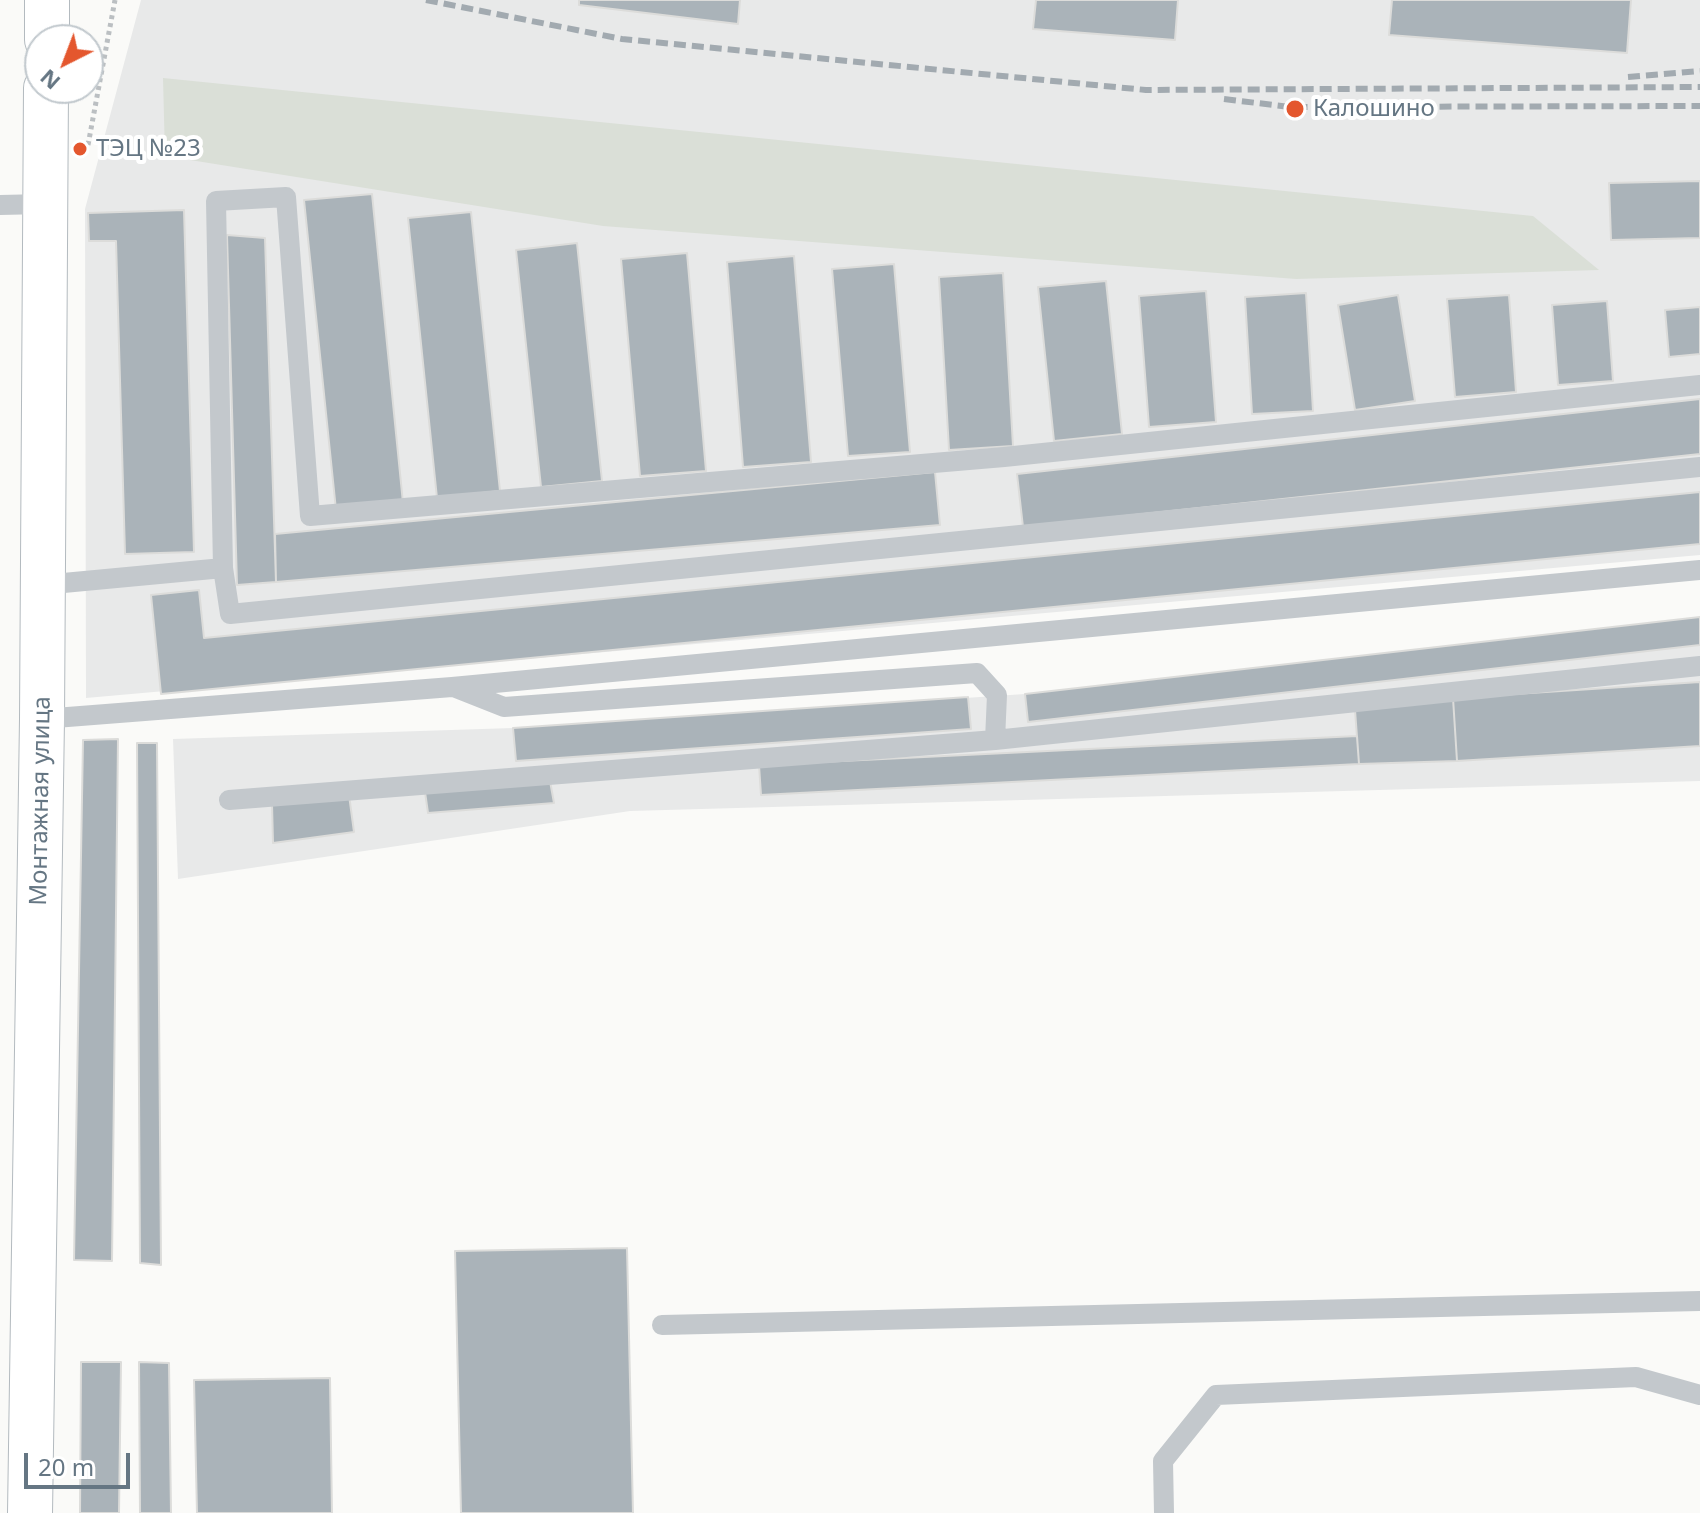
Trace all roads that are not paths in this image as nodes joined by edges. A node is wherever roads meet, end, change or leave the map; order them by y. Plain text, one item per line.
1 (47, 0) edge
2 (47, 24) edge
3 (46, 104) edge
4 (44, 204) junction
5 (0, 205) edge
6 (1700, 385) edge
7 (1700, 467) edge
8 (223, 568) junction
9 (1700, 570) edge
10 (42, 585) junction
11 (1700, 666) edge
12 (452, 687) junction
13 (42, 719) junction
14 (995, 740) junction
15 (229, 800) dead end
16 (1700, 1301) edge
17 (662, 1325) dead end
18 (1700, 1395) edge
19 (30, 1513) edge
20 (1164, 1513) edge

1 - 2 main road
3 - 4 main road, Монтажная улица
4 - 5 lane
4 - 10 main road, Монтажная улица
6 - 8 lane
7 - 8 lane
8 - 10 lane
9 - 12 lane
10 - 13 main road, Монтажная улица
11 - 14 lane
12 - 13 lane
12 - 14 lane
13 - 19 main road, Монтажная улица
14 - 15 lane
16 - 17 lane
18 - 20 lane

